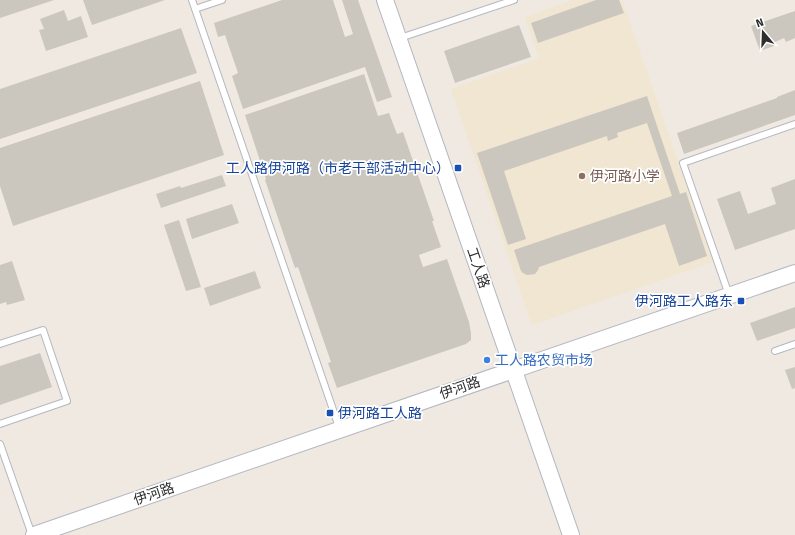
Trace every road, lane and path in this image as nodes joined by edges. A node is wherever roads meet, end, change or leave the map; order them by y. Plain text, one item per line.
1 (192, 0) edge
2 (222, 0) edge
3 (385, 0) edge
4 (514, 0) edge
5 (195, 9) junction
6 (398, 39) junction
7 (795, 124) edge
8 (795, 273) edge
9 (729, 295) junction
10 (0, 344) edge
11 (795, 344) edge
12 (775, 351) dead end
13 (513, 370) junction
14 (0, 424) edge
15 (340, 430) junction
16 (0, 444) edge
17 (33, 535) edge
18 (571, 535) edge

1 - 5 lane
2 - 5 lane
3 - 6 street, 工人路
4 - 6 lane
5 - 15 lane
6 - 13 street, 工人路
7 - 9 lane
8 - 9 street, 伊河路
9 - 13 street, 伊河路
10 - 14 lane
11 - 12 lane
13 - 15 street, 伊河路
13 - 18 street, 工人路
15 - 17 street, 伊河路
16 - 17 lane

